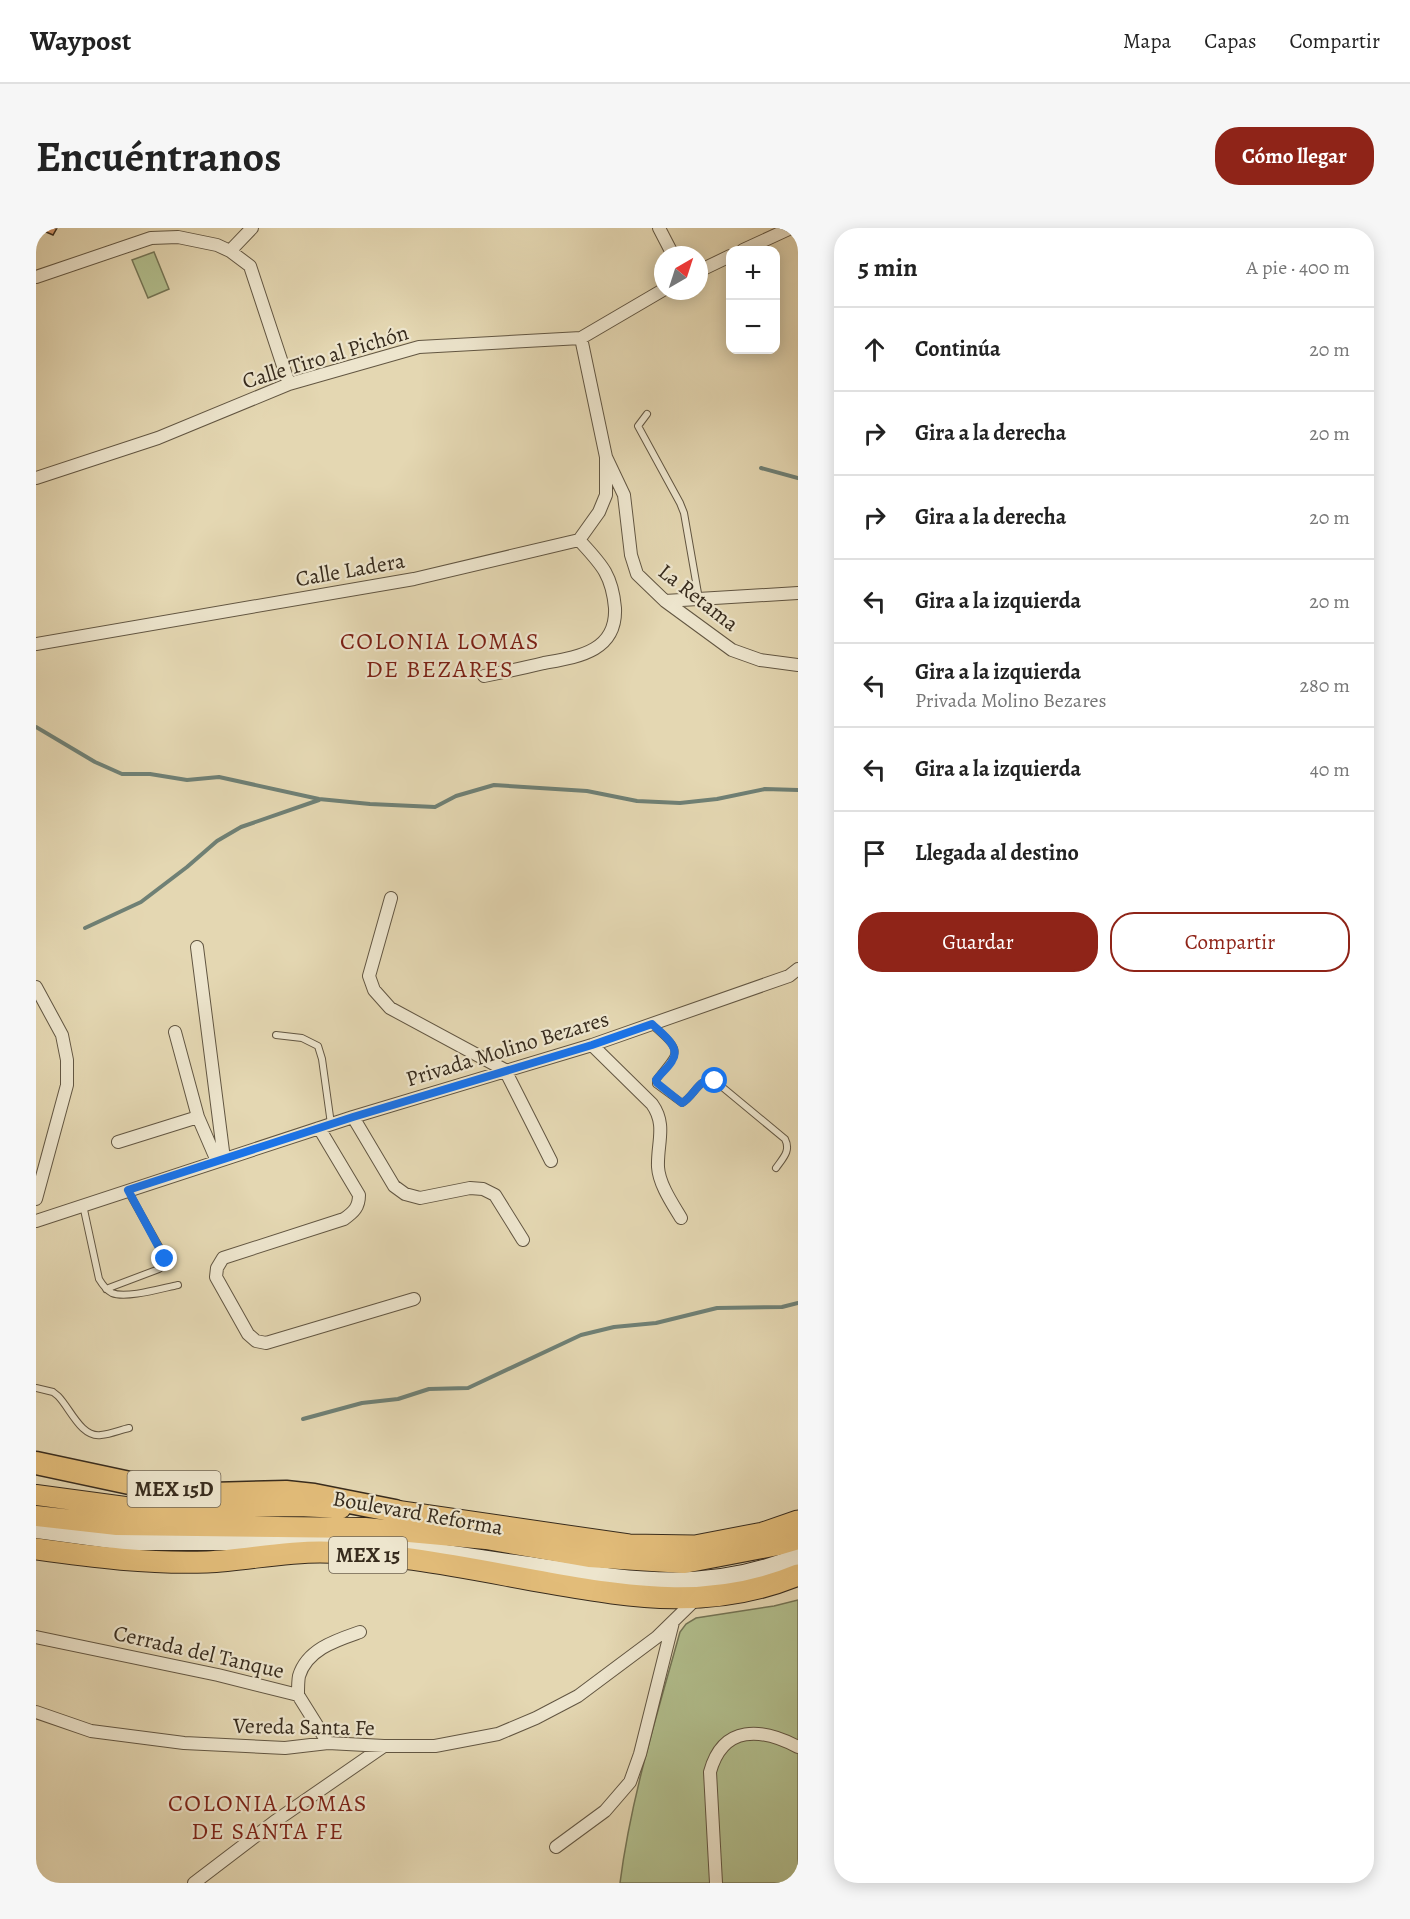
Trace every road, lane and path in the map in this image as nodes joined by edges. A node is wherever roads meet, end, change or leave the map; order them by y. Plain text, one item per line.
1 (252, 228) edge
2 (659, 228) edge
3 (790, 228) edge
4 (668, 246) edge
5 (752, 246) edge
6 (230, 251) junction
7 (726, 258) edge
8 (708, 267) edge
9 (36, 277) edge
10 (654, 295) edge
11 (581, 338) junction
12 (289, 384) junction
13 (647, 414) dead end
14 (606, 457) junction
15 (36, 478) edge
16 (579, 540) junction
17 (798, 593) edge
18 (699, 599) junction
19 (665, 601) junction
20 (36, 644) edge
21 (798, 665) edge
22 (484, 676) dead end
23 (391, 898) dead end
24 (196, 947) dead end
25 (798, 969) edge
26 (36, 987) edge
27 (652, 1024) junction
28 (174, 1032) dead end
29 (276, 1035) dead end
30 (592, 1045) junction
31 (505, 1070) junction
32 (198, 1117) junction
33 (353, 1117) junction
34 (325, 1126) junction
35 (118, 1142) dead end
36 (220, 1160) junction
37 (551, 1161) dead end
38 (776, 1168) dead end
39 (128, 1190) junction
40 (36, 1199) edge
41 (83, 1205) junction
42 (681, 1218) dead end
43 (36, 1221) edge
44 (523, 1240) dead end
45 (178, 1285) dead end
46 (106, 1289) junction
47 (414, 1299) dead end
48 (36, 1388) edge
49 (129, 1428) dead end
50 (36, 1463) edge
51 (36, 1495) edge
52 (395, 1511) junction
53 (36, 1516) edge
54 (798, 1521) edge
55 (36, 1529) edge
56 (798, 1539) edge
57 (36, 1549) edge
58 (798, 1557) edge
59 (798, 1575) edge
60 (698, 1597) junction
61 (673, 1622) junction
62 (360, 1632) dead end
63 (36, 1637) edge
64 (298, 1695) junction
65 (36, 1712) edge
66 (328, 1743) junction
67 (384, 1746) junction
68 (798, 1747) edge
69 (556, 1847) dead end
70 (194, 1883) edge
71 (716, 1883) edge

1 - 6 street
2 - 4 street
3 - 5 street
6 - 9 street
6 - 12 street
7 - 8 street
10 - 11 street, Calle Tiro al Pichón
11 - 12 street, Calle Tiro al Pichón
11 - 14 street, La Retama
12 - 15 street, Calle Tiro al Pichón
13 - 18 lane
14 - 16 street
14 - 19 street, La Retama
16 - 20 street, Calle Ladera
16 - 22 street
17 - 18 street
18 - 19 street
19 - 21 street, La Retama
23 - 31 street
24 - 36 street
25 - 27 street, Privada Molino Bezares
26 - 40 street
27 - 30 street, Privada Molino Bezares
27 - 38 lane
28 - 32 street
29 - 34 lane
30 - 31 street, Privada Molino Bezares
30 - 42 street
31 - 33 street, Privada Molino Bezares
31 - 37 street
32 - 35 street
32 - 36 street
33 - 34 street, Privada Molino Bezares
33 - 44 street
34 - 36 street, Privada Molino Bezares
34 - 47 street
36 - 39 street, Privada Molino Bezares
39 - 41 street, Privada Molino Bezares
39 - 46 lane
41 - 43 street, Privada Molino Bezares
41 - 46 lane
45 - 46 lane
48 - 49 lane
50 - 52 highway, Boulevard Reforma / MEX 15D
51 - 52 main road, MEX 15
52 - 54 highway, Boulevard Reforma / MEX 15
53 - 56 main road
55 - 58 main road
57 - 60 highway, MEX 15
59 - 60 highway, MEX 15
60 - 61 street
61 - 67 street
61 - 69 street
62 - 64 street
63 - 64 street, Cerrada del Tanque
64 - 66 street, Cerrada del Tanque
65 - 66 street, Vereda Santa Fe
66 - 67 street, Vereda Santa Fe
67 - 70 street, Vereda Santa Fe
68 - 71 street

